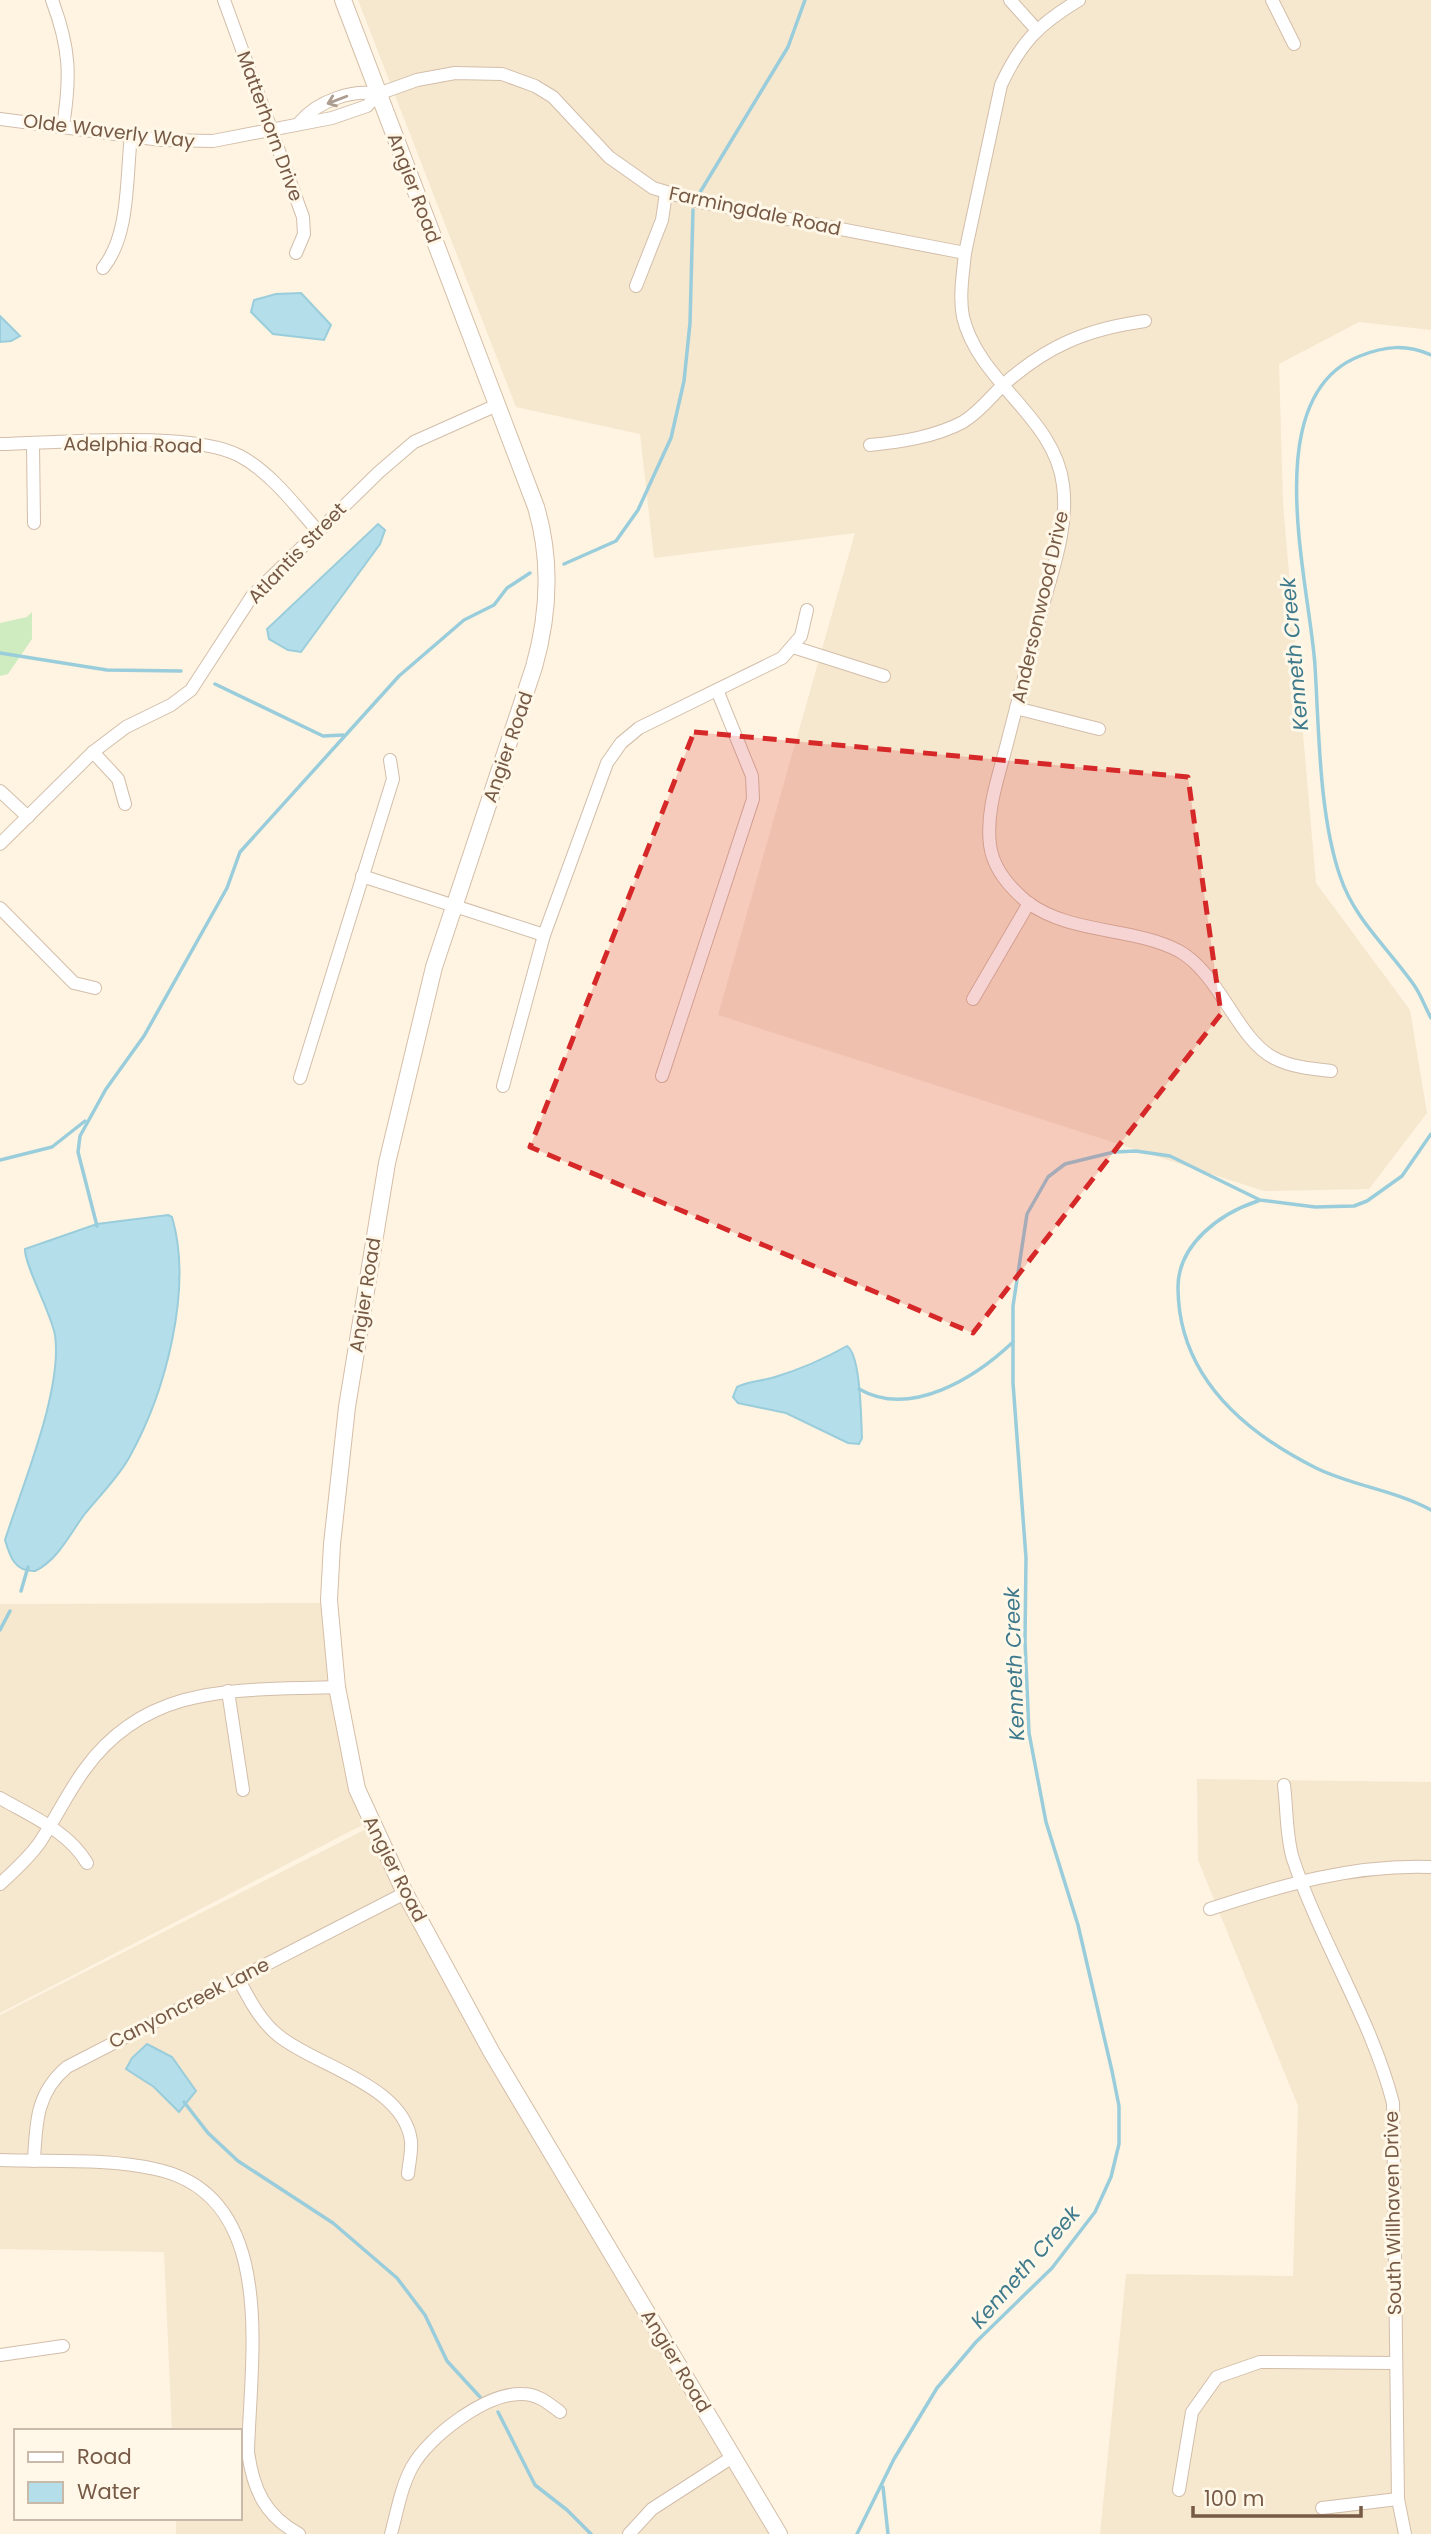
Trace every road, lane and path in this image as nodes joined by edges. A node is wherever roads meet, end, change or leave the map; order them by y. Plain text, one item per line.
1 (52, 0) edge
2 (224, 0) edge
3 (342, 0) edge
4 (1010, 0) edge
5 (1079, 0) edge
6 (1272, 0) edge
7 (1036, 29) junction
8 (1294, 44) dead end
9 (378, 94) junction
10 (0, 119) edge
11 (63, 126) junction
12 (273, 131) junction
13 (131, 136) junction
14 (666, 193) junction
15 (296, 253) dead end
16 (965, 253) junction
17 (103, 268) dead end
18 (636, 286) dead end
19 (1146, 321) dead end
20 (1002, 387) junction
21 (497, 405) junction
22 (0, 444) edge
23 (33, 444) junction
24 (870, 445) dead end
25 (34, 523) dead end
26 (317, 530) junction
27 (807, 610) dead end
28 (793, 647) junction
29 (884, 676) dead end
30 (717, 690) junction
31 (1016, 708) junction
32 (1100, 729) dead end
33 (93, 752) junction
34 (390, 760) dead end
35 (0, 791) edge
36 (125, 804) dead end
37 (28, 817) junction
38 (0, 844) edge
39 (362, 876) junction
40 (1029, 903) junction
41 (454, 905) junction
42 (0, 908) edge
43 (544, 934) junction
44 (95, 988) dead end
45 (973, 999) dead end
46 (1331, 1071) dead end
47 (662, 1076) dead end
48 (300, 1078) dead end
49 (503, 1086) dead end
50 (337, 1687) junction
51 (228, 1690) junction
52 (1284, 1785) dead end
53 (243, 1790) dead end
54 (0, 1798) edge
55 (50, 1826) junction
56 (87, 1863) dead end
57 (1431, 1867) edge
58 (1302, 1882) junction
59 (0, 1884) edge
60 (405, 1893) junction
61 (1209, 1909) dead end
62 (238, 1978) junction
63 (0, 2160) edge
64 (34, 2161) junction
65 (408, 2174) dead end
66 (63, 2346) dead end
67 (0, 2355) edge
68 (1394, 2363) junction
69 (560, 2412) dead end
70 (734, 2456) junction
71 (1179, 2490) dead end
72 (1398, 2499) junction
73 (1322, 2508) dead end
74 (299, 2534) edge
75 (391, 2534) edge
76 (629, 2534) edge
77 (779, 2534) edge
78 (1405, 2534) edge

1 - 11 street
2 - 12 street, Matterhorn Drive
3 - 9 street, Angier Road
4 - 7 street
5 - 7 street, Andersonwood Drive
6 - 8 street
7 - 16 street, Andersonwood Drive
9 - 12 street, Olde Waverly Way
9 - 14 street, Farmingdale Road
9 - 21 street, Angier Road
10 - 11 street, Olde Waverly Way
11 - 13 street, Olde Waverly Way
12 - 13 street, Olde Waverly Way
12 - 15 street, Matterhorn Drive
13 - 17 street
14 - 16 street, Farmingdale Road
14 - 18 street
16 - 20 street, Andersonwood Drive
19 - 20 street
20 - 24 street
20 - 31 street, Andersonwood Drive
21 - 26 street, Atlantis Street
21 - 41 street, Angier Road
22 - 23 street, Adelphia Road
23 - 25 street
23 - 26 street, Adelphia Road
26 - 33 street, Atlantis Street
27 - 28 street
28 - 29 street
28 - 30 street
30 - 43 street
30 - 47 street
31 - 32 street
31 - 40 street, Andersonwood Drive
33 - 36 street
33 - 37 street, Atlantis Street
34 - 39 street
35 - 37 street
37 - 38 street, Atlantis Street
39 - 41 street
39 - 48 street
40 - 45 street
40 - 46 street, Andersonwood Drive
41 - 43 street
41 - 50 street, Angier Road
42 - 44 street
43 - 49 street
50 - 51 street
50 - 60 street, Angier Road
51 - 53 street
51 - 55 street
52 - 58 street, South Willhaven Drive
54 - 55 street
55 - 56 street
55 - 59 street
57 - 58 street
58 - 61 street
58 - 68 street, South Willhaven Drive
60 - 62 street, Canyoncreek Lane
60 - 70 street, Angier Road
62 - 64 street, Canyoncreek Lane
62 - 65 street
63 - 64 street
64 - 74 street
66 - 67 street
68 - 71 street
68 - 72 street, South Willhaven Drive
69 - 75 street
70 - 76 street
70 - 77 street, Angier Road
72 - 73 street
72 - 78 street, South Willhaven Drive

